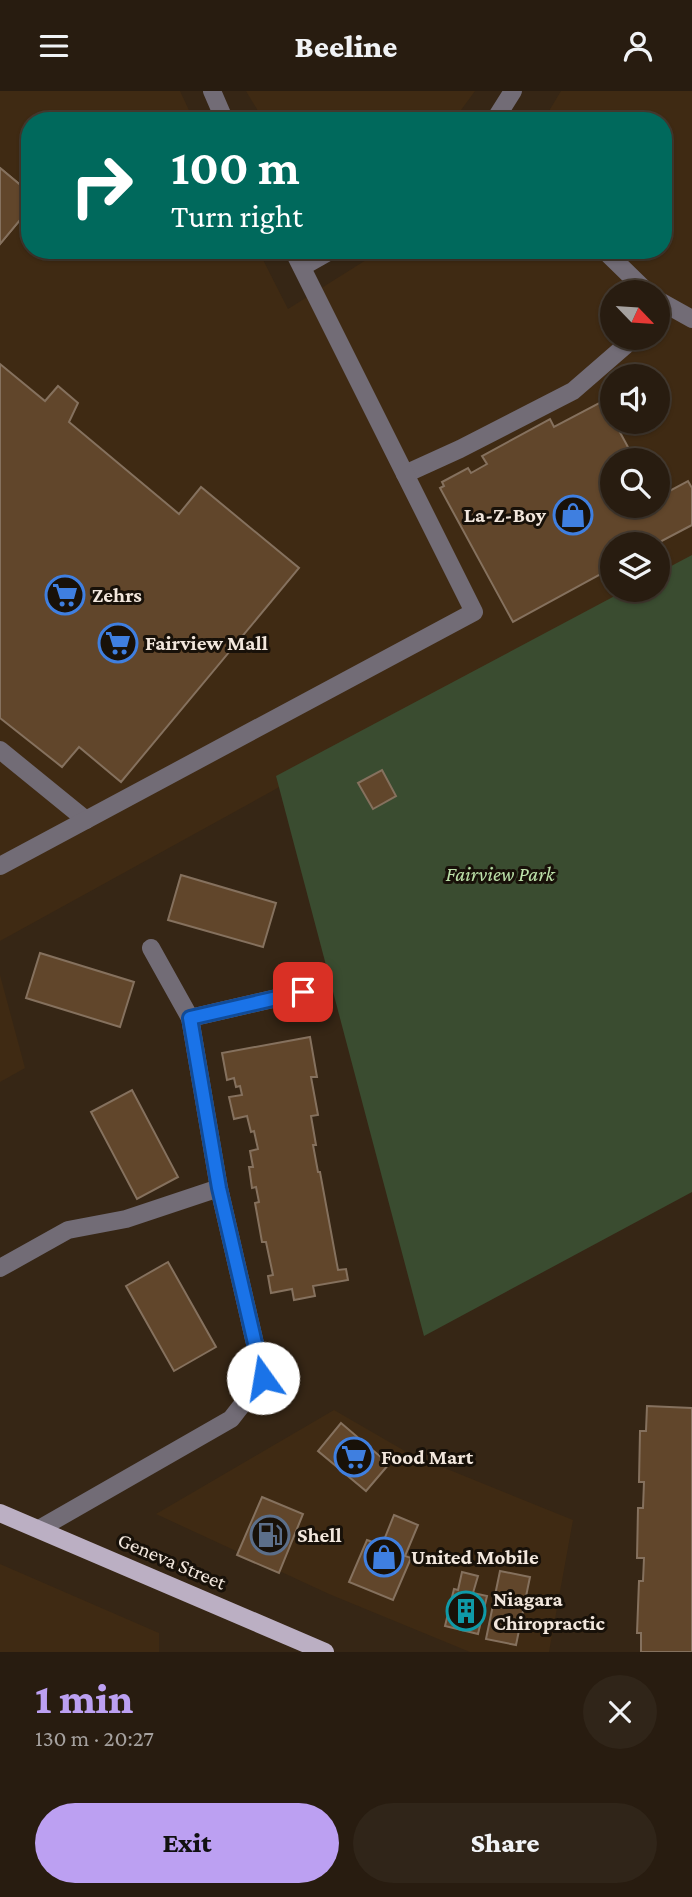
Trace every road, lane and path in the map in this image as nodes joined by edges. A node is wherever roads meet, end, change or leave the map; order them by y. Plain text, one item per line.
1 (212, 91) edge
2 (513, 91) edge
3 (221, 112) edge
4 (500, 112) edge
5 (298, 259) edge
6 (316, 259) edge
7 (613, 259) edge
8 (302, 267) junction
9 (635, 280) edge
10 (670, 307) edge
11 (692, 319) edge
12 (620, 350) edge
13 (405, 474) junction
14 (0, 750) edge
15 (86, 820) junction
16 (0, 866) edge
17 (151, 948) dead end
18 (303, 992) dead end
19 (190, 1018) junction
20 (219, 1188) junction
21 (0, 1268) edge
22 (0, 1513) edge
23 (38, 1529) junction
24 (316, 1650) edge

1 - 3 street
2 - 4 street
5 - 8 street
6 - 8 street
7 - 9 street
8 - 13 street
10 - 11 street
12 - 13 street
13 - 15 street
14 - 15 street
15 - 16 street
17 - 19 street
18 - 19 street
19 - 20 street
20 - 21 street
20 - 23 street
22 - 23 main road, Geneva Street
23 - 24 main road, Geneva Street

